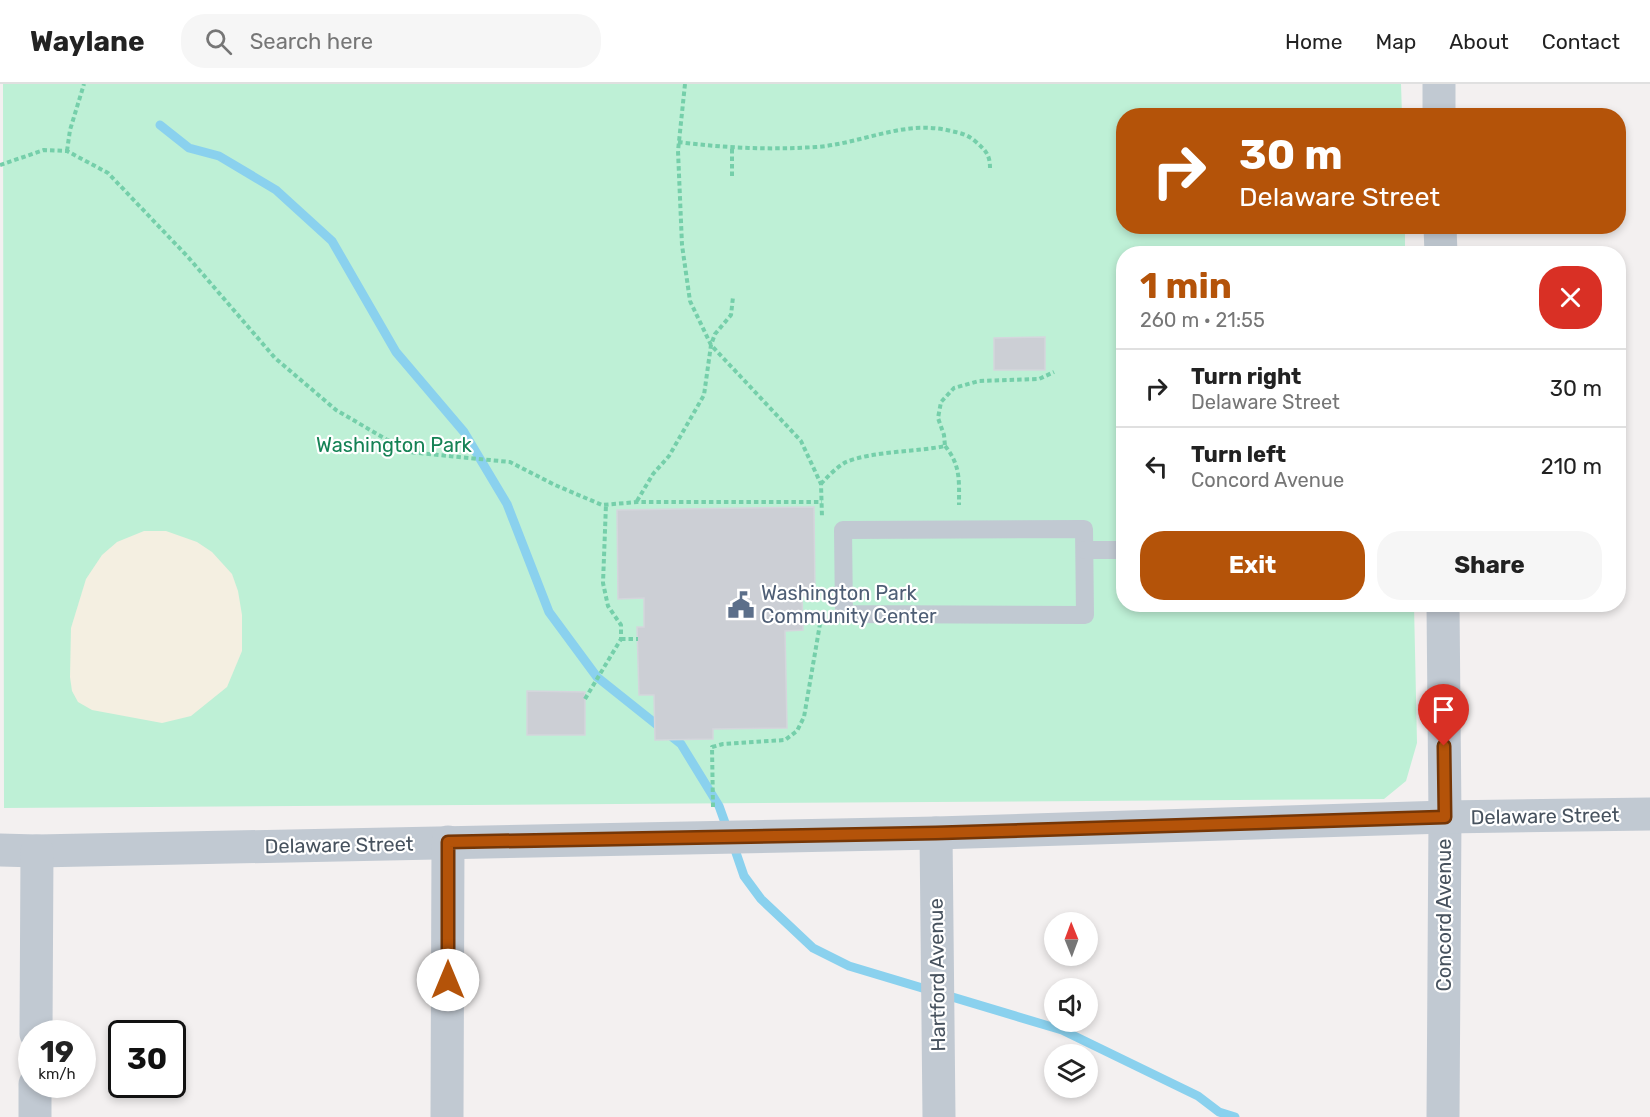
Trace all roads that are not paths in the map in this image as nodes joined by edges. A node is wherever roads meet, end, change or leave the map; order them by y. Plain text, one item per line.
1 (1439, 84) edge
2 (1439, 108) edge
3 (1085, 550) junction
4 (1116, 550) edge
5 (1443, 612) edge
6 (1650, 814) edge
7 (1445, 817) junction
8 (936, 833) junction
9 (448, 842) junction
10 (0, 850) edge
11 (37, 851) junction
12 (36, 1020) edge
13 (35, 1098) edge
14 (35, 1117) edge
15 (447, 1117) edge
16 (939, 1117) edge
17 (1443, 1117) edge

1 - 2 street
3 - 3 lane
3 - 4 lane
5 - 7 street, Concord Avenue
6 - 7 street, Delaware Street
7 - 8 street, Delaware Street
7 - 17 street, Concord Avenue
8 - 9 street, Delaware Street
8 - 16 street, Hartford Avenue
9 - 11 street, Delaware Street
9 - 15 street
10 - 11 street, Delaware Street
11 - 12 street
13 - 14 street

